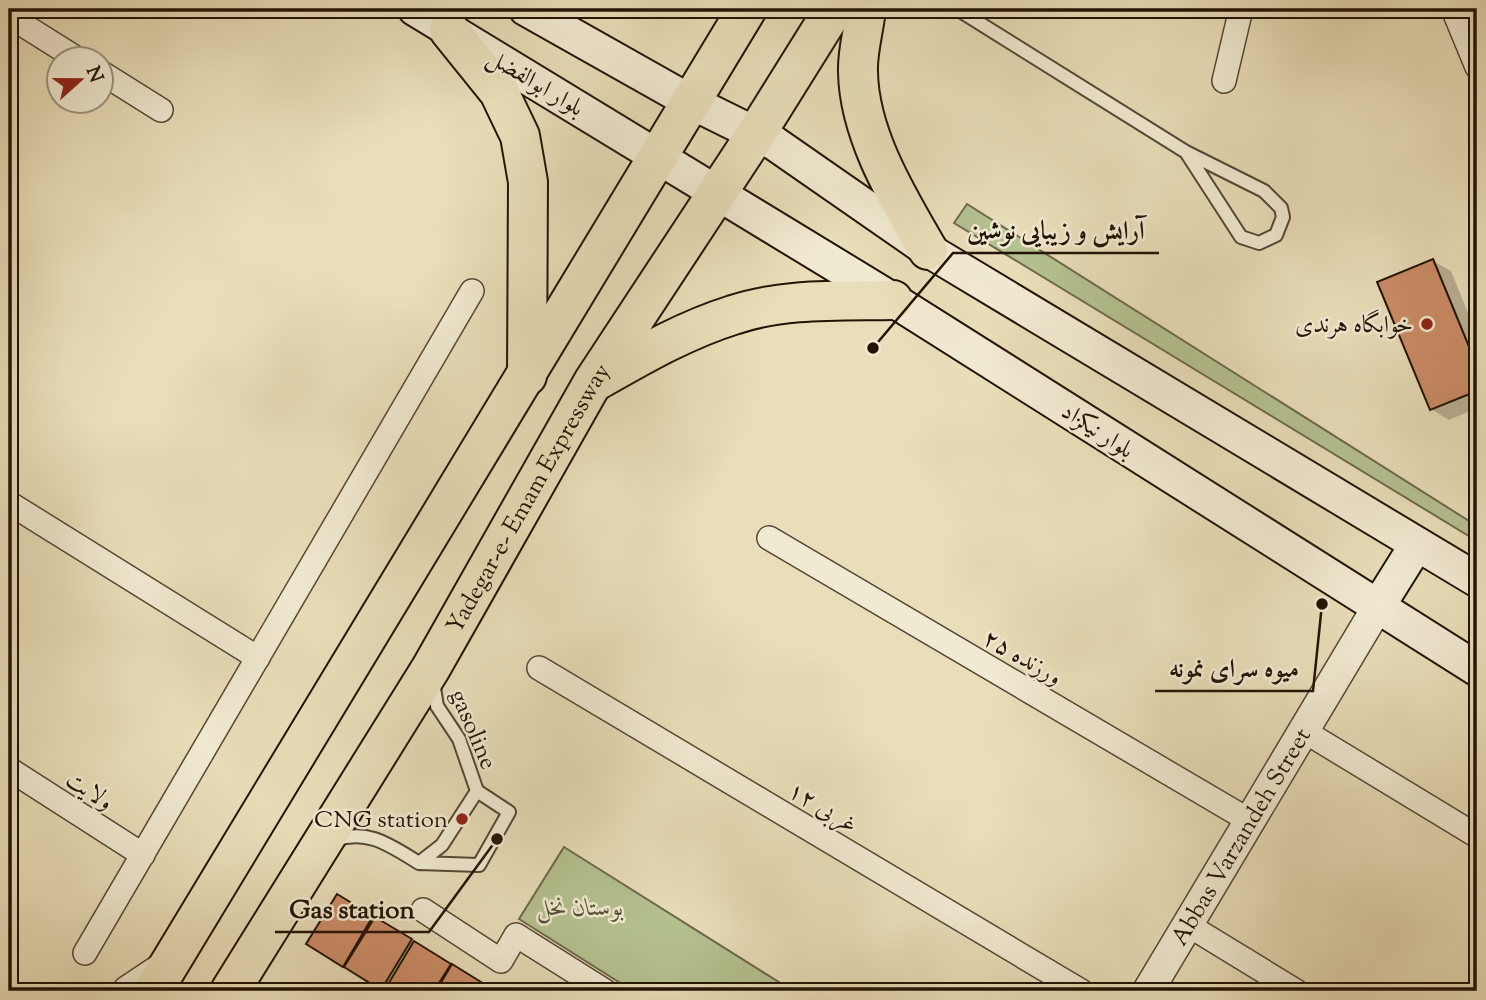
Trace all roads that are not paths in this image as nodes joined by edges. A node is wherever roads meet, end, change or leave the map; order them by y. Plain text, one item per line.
1 (415, 9) edge
2 (526, 9) edge
3 (747, 9) edge
4 (834, 9) edge
5 (866, 9) edge
6 (957, 9) edge
7 (1241, 9) edge
8 (1453, 9) edge
9 (9, 16) edge
10 (449, 30) junction
11 (57, 46) edge
12 (1477, 67) edge
13 (1224, 81) dead end
14 (116, 82) edge
15 (691, 102) junction
16 (161, 110) dead end
17 (756, 134) junction
18 (1186, 152) junction
19 (657, 156) junction
20 (717, 193) junction
21 (928, 250) junction
22 (472, 291) dead end
23 (893, 300) junction
24 (527, 376) junction
25 (593, 382) junction
26 (9, 503) edge
27 (769, 538) dead end
28 (1417, 544) junction
29 (1477, 580) edge
30 (1377, 608) junction
31 (258, 658) junction
32 (430, 668) junction
33 (539, 668) dead end
34 (1477, 668) edge
35 (1304, 731) junction
36 (9, 769) edge
37 (477, 791) junction
38 (1251, 821) junction
39 (1477, 836) edge
40 (321, 845) junction
41 (143, 855) junction
42 (419, 863) junction
43 (423, 910) dead end
44 (1188, 925) junction
45 (85, 953) dead end
46 (162, 977) edge
47 (128, 991) edge
48 (230, 991) edge
49 (605, 991) edge
50 (1081, 991) edge
51 (1148, 991) edge
52 (1296, 991) edge

1 - 10 main road, بلوار ابوالفضل
2 - 15 main road
3 - 15 highway
4 - 17 highway, Yadegar-e- Emam Expressway
5 - 21 highway
6 - 18 lane
7 - 13 street
8 - 12 street
9 - 11 street
10 - 19 main road, بلوار ابوالفضل
10 - 24 highway
14 - 16 street
15 - 17 main road
15 - 19 highway
17 - 20 highway, Yadegar-e- Emam Expressway
17 - 21 main road
18 - 18 lane
19 - 20 main road, بلوار ابوالفضل
19 - 24 highway
20 - 23 main road, بلوار نیکزاد
20 - 25 highway, Yadegar-e- Emam Expressway
21 - 28 main road
22 - 31 street
23 - 25 highway
23 - 30 main road, بلوار نیکزاد
24 - 46 highway
25 - 32 highway, Yadegar-e- Emam Expressway
26 - 31 street
27 - 38 street, ورزنده ۲۵
28 - 29 main road
28 - 30 main road
30 - 34 main road, بلوار نیکزاد
30 - 35 street, Abbas Varzandeh Street
31 - 41 street
32 - 37 lane, gasoline
32 - 40 highway, Yadegar-e- Emam Expressway
33 - 50 street, غربی ۱۲
35 - 38 street, Abbas Varzandeh Street
35 - 39 street
36 - 41 street, ولایت
37 - 42 lane
37 - 42 lane, gasoline
38 - 44 street, Abbas Varzandeh Street
40 - 42 lane
40 - 48 highway, Yadegar-e- Emam Expressway
41 - 45 street
43 - 49 street
44 - 51 street, Abbas Varzandeh Street
44 - 52 street
46 - 47 street

